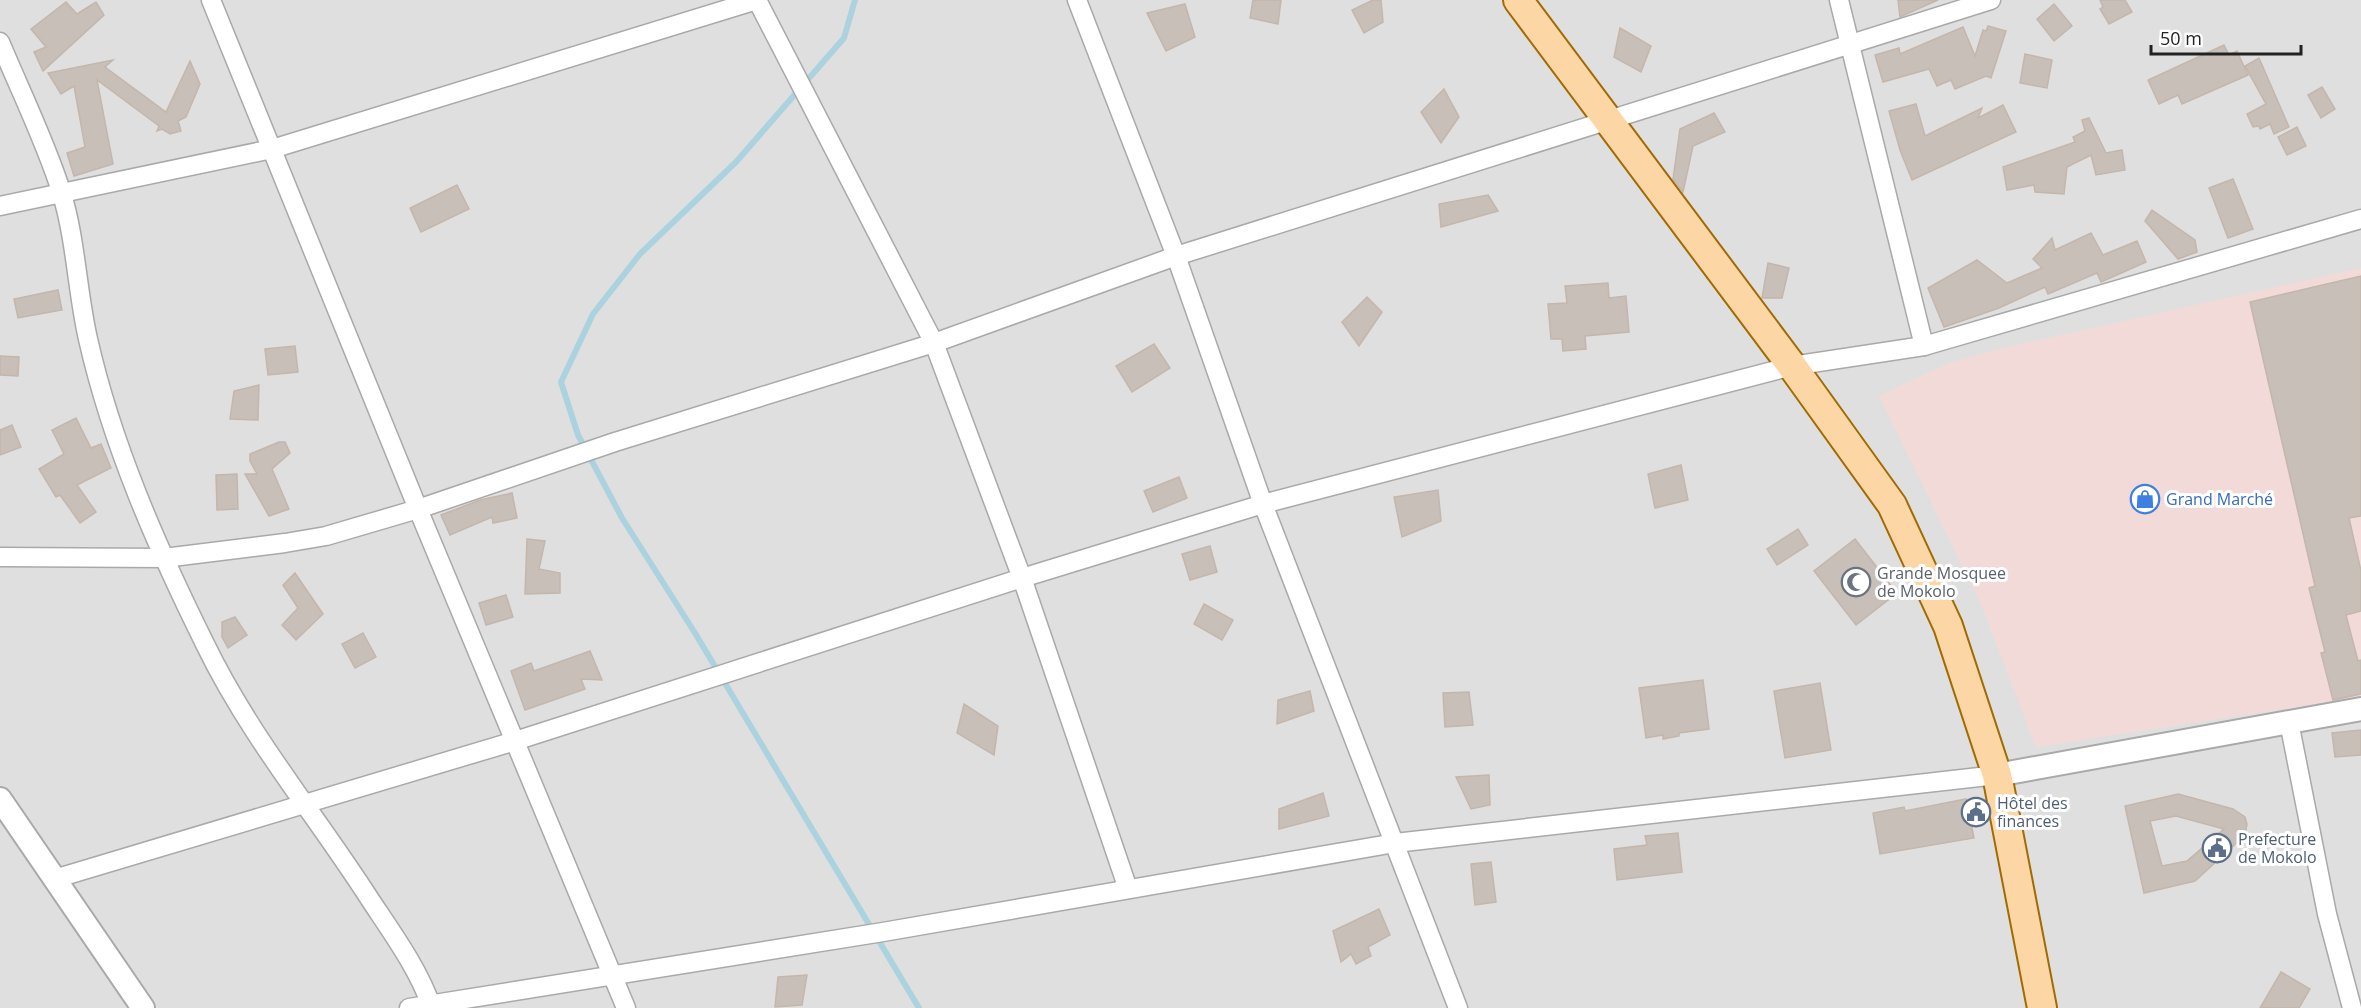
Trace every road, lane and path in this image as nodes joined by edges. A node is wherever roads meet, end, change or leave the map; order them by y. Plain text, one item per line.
1 (211, 0) edge
2 (757, 0) edge
3 (1077, 0) edge
4 (1518, 0) edge
5 (1839, 0) edge
6 (1991, 0) edge
7 (0, 42) edge
8 (1850, 44) junction
9 (1606, 119) junction
10 (272, 149) junction
11 (61, 192) junction
12 (0, 206) edge
13 (2361, 219) edge
14 (1176, 256) junction
15 (934, 343) junction
16 (1924, 345) junction
17 (1792, 366) junction
18 (1263, 504) junction
19 (418, 509) junction
20 (0, 556) edge
21 (164, 558) junction
22 (1022, 578) junction
23 (2361, 710) edge
24 (2289, 722) junction
25 (515, 741) junction
26 (1997, 775) junction
27 (0, 799) edge
28 (306, 804) junction
29 (1395, 843) junction
30 (54, 879) junction
31 (1128, 889) junction
32 (613, 974) junction
33 (431, 1006) edge
34 (143, 1008) edge
35 (409, 1008) edge
36 (626, 1008) edge
37 (1458, 1008) edge
38 (2042, 1008) edge
39 (2352, 1008) edge

1 - 10 street
2 - 10 street
2 - 15 street
3 - 14 street
4 - 9 main road
5 - 8 street
6 - 8 street
7 - 11 street
8 - 9 street
8 - 16 street
9 - 14 street
9 - 17 main road
10 - 11 street
10 - 19 street
11 - 12 street
11 - 21 street
13 - 16 street
14 - 15 street
14 - 18 street
15 - 19 street
15 - 22 street
16 - 17 street
17 - 18 street
17 - 26 main road
18 - 22 street
18 - 29 street
19 - 21 street
19 - 25 street
20 - 21 street
21 - 28 street
22 - 25 street
22 - 31 street
23 - 24 street
24 - 26 street
24 - 39 street
25 - 28 street
25 - 32 street
26 - 29 street
26 - 38 main road
27 - 30 street
28 - 30 street
28 - 33 street
29 - 31 street
29 - 37 street
30 - 34 street
31 - 32 street
32 - 33 street
32 - 36 street
33 - 35 street

